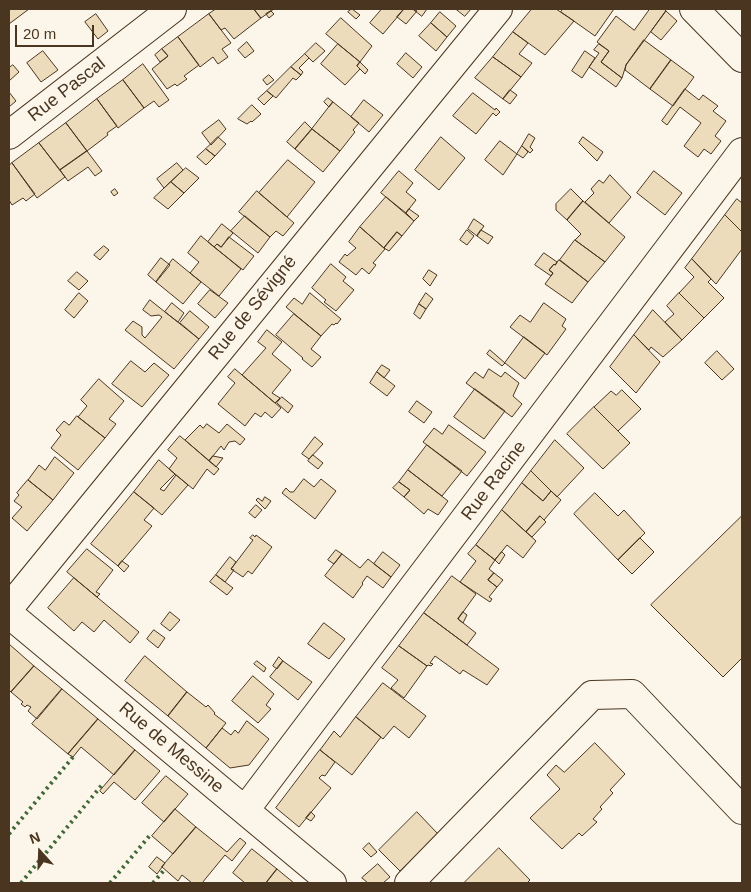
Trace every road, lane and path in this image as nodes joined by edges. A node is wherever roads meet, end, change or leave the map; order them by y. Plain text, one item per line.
1 (172, 9) edge
2 (498, 9) edge
3 (694, 9) edge
4 (742, 58) edge
5 (9, 135) edge
6 (742, 152) edge
7 (9, 608) edge
8 (9, 614) edge
9 (246, 810) junction
10 (742, 810) edge
11 (332, 883) edge
12 (409, 883) edge

1 - 5 street, Rue Pascal
2 - 7 street, Rue de Sévigné
3 - 4 street
6 - 9 street, Rue Racine
8 - 9 street, Rue de Messine
9 - 11 street, Rue de Messine
10 - 12 street

